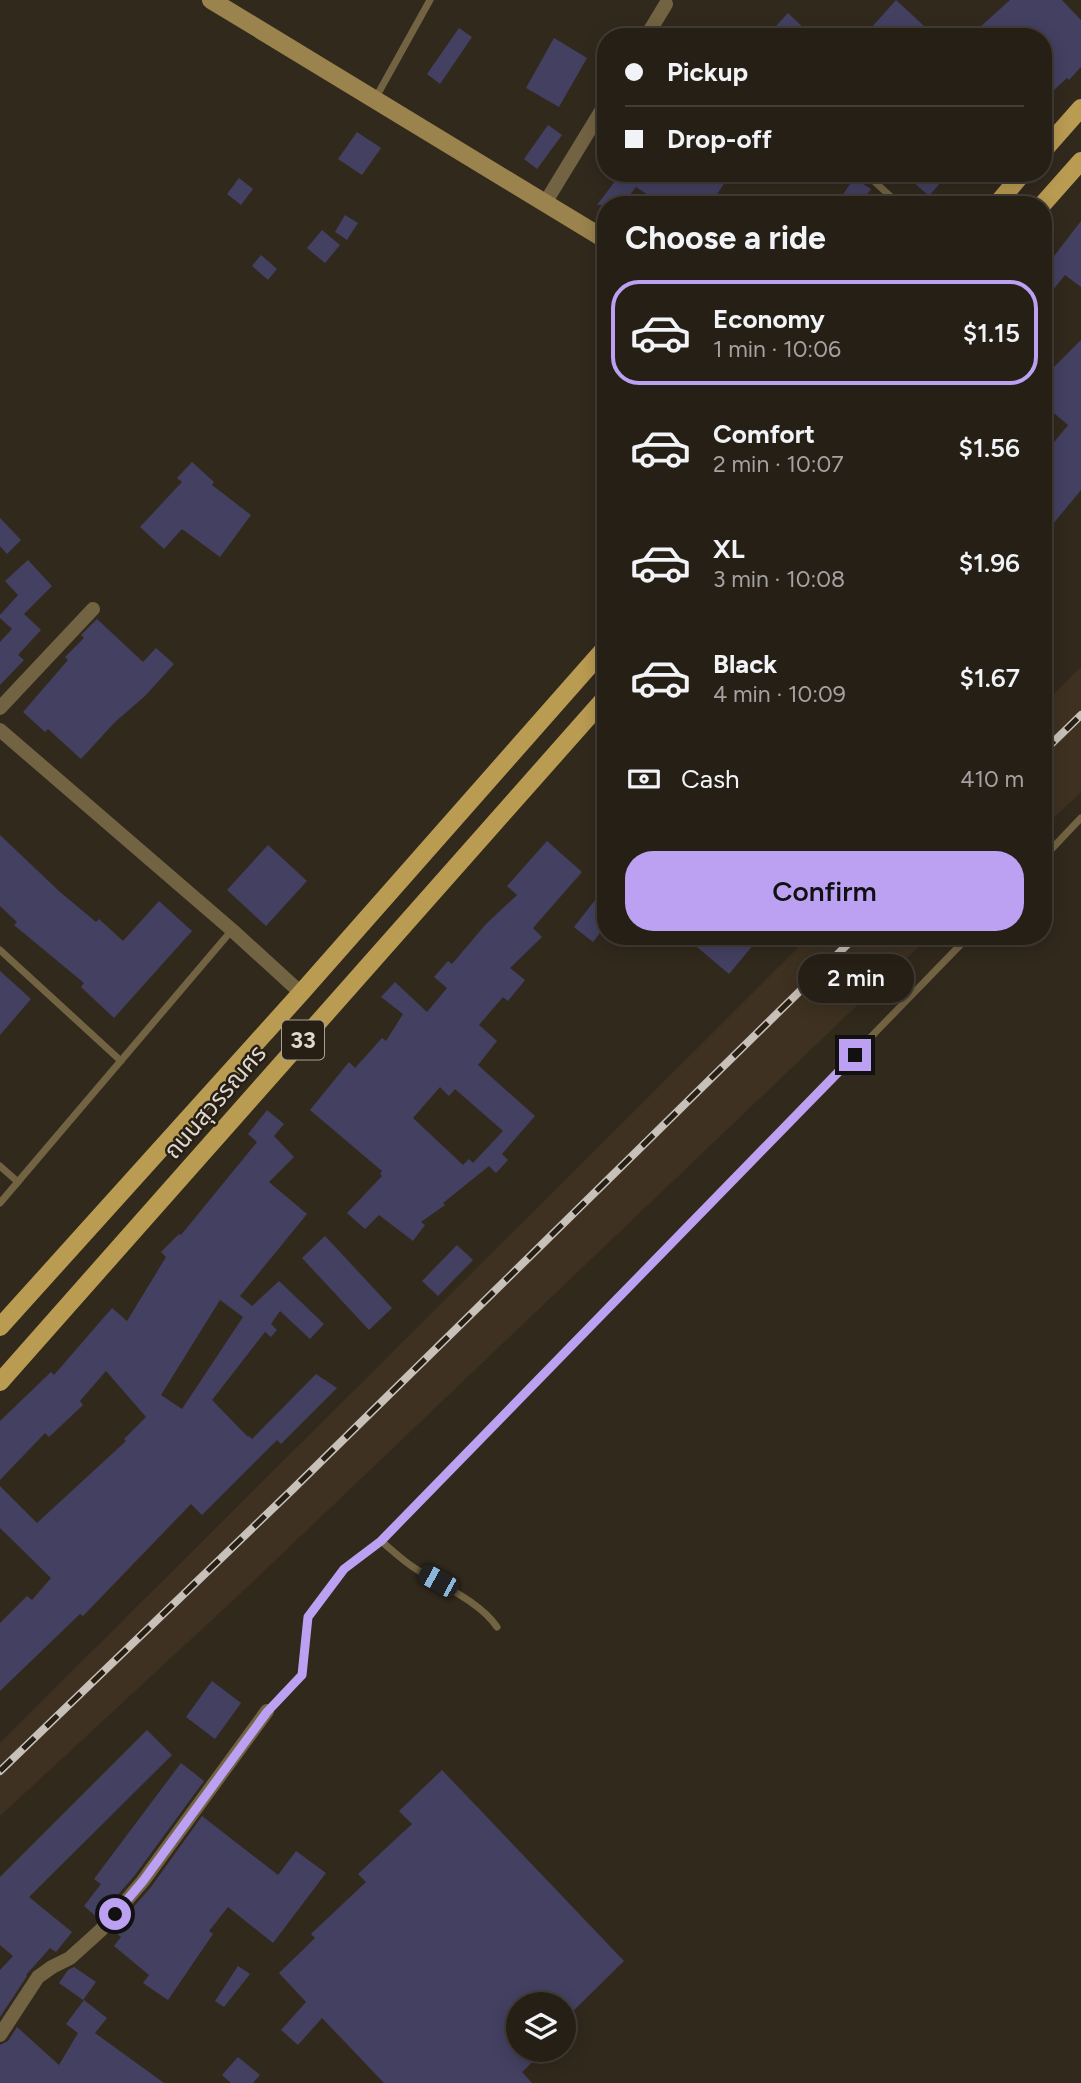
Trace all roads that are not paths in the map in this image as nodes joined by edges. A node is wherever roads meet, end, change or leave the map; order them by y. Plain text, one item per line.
1 (211, 0) edge
2 (430, 0) edge
3 (666, 4) dead end
4 (651, 28) edge
5 (375, 99) junction
6 (1081, 108) edge
7 (597, 118) edge
8 (1052, 141) edge
9 (1081, 161) edge
10 (875, 182) edge
11 (1015, 182) edge
12 (890, 196) edge
13 (1004, 196) edge
14 (1050, 196) edge
15 (545, 203) junction
16 (597, 235) edge
17 (93, 609) dead end
18 (597, 657) edge
19 (597, 707) edge
20 (0, 708) edge
21 (0, 730) edge
22 (1081, 818) edge
23 (1052, 849) edge
24 (232, 930) junction
25 (960, 945) edge
26 (0, 950) edge
27 (301, 993) junction
28 (121, 1061) junction
29 (0, 1166) edge
30 (18, 1182) junction
31 (0, 1203) edge
32 (0, 1327) edge
33 (0, 1382) edge
34 (381, 1541) junction
35 (497, 1627) dead end
36 (267, 1712) joint
37 (0, 2035) edge

1 - 5 main road
2 - 5 lane
3 - 4 street
5 - 15 main road
6 - 8 main road
7 - 15 street
9 - 14 main road
10 - 12 lane
11 - 13 main road
15 - 16 main road
17 - 20 street
18 - 27 main road, ถนนสุวรรณศร / 33
19 - 33 main road, ถนนสุวรรณศร / 33
21 - 24 street
22 - 23 lane
24 - 27 street
24 - 28 lane
25 - 34 lane
26 - 28 lane
27 - 32 main road, ถนนสุวรรณศร / 33
28 - 30 lane
29 - 30 lane
30 - 31 lane
34 - 35 lane
34 - 36 lane
36 - 37 street

